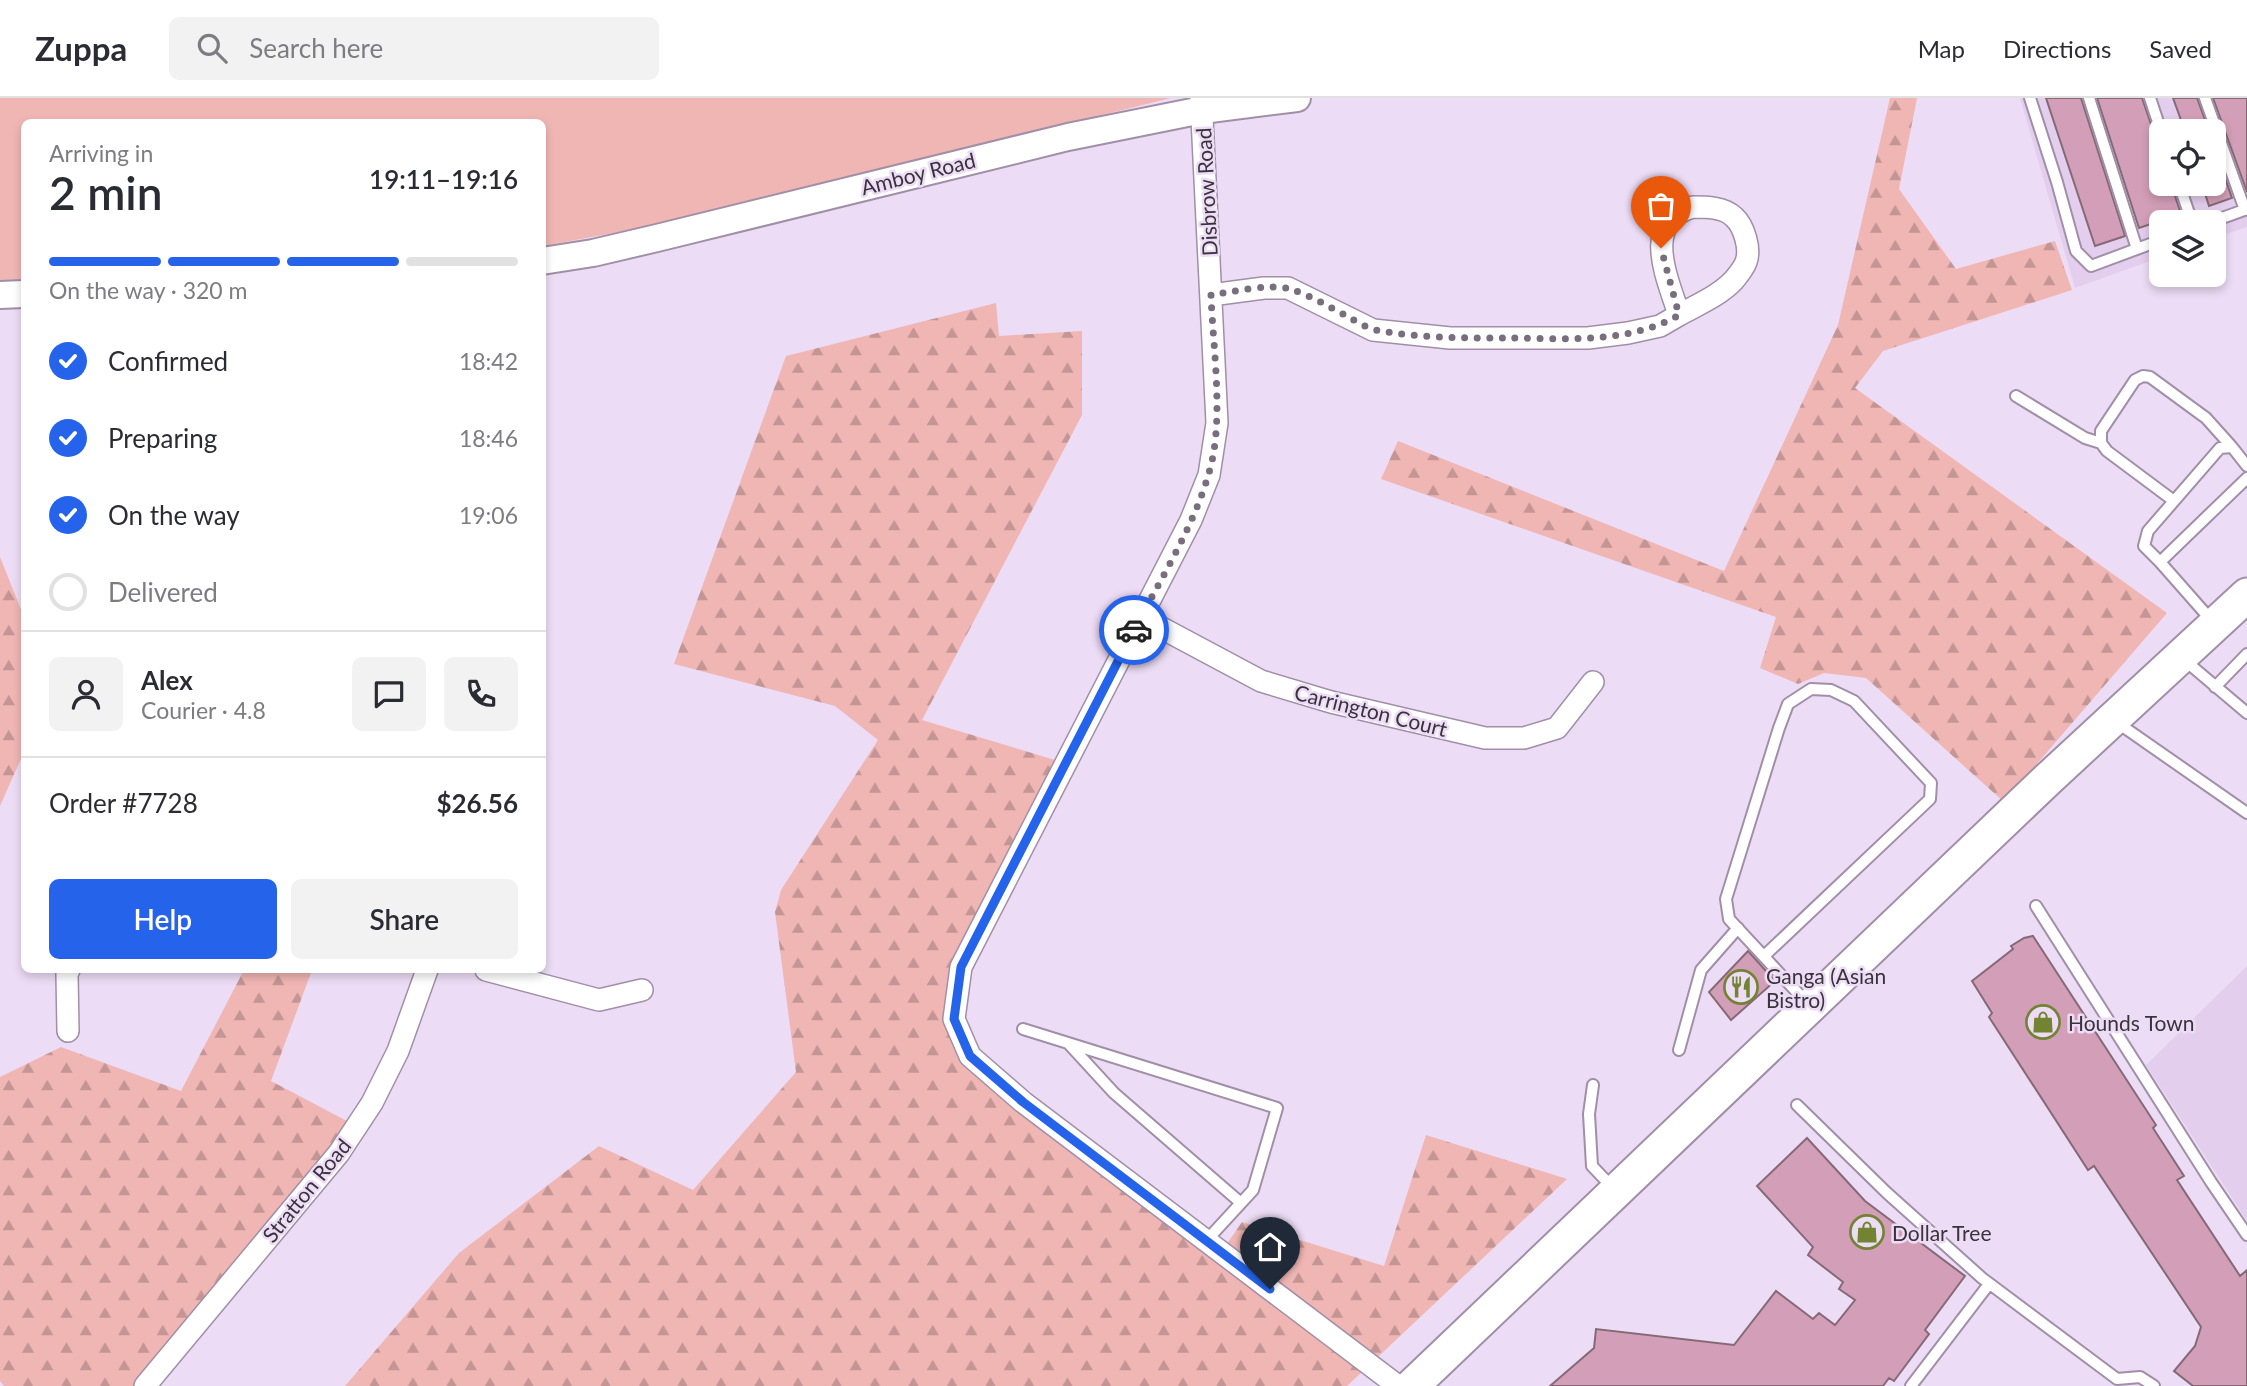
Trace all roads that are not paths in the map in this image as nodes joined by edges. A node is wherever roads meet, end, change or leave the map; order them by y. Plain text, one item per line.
1 (1297, 98) edge
2 (2030, 98) edge
3 (2088, 98) edge
4 (2150, 98) edge
5 (2205, 98) edge
6 (1201, 104) edge
7 (2157, 119) edge
8 (2246, 210) edge
9 (2226, 217) edge
10 (2149, 244) edge
11 (2137, 249) junction
12 (546, 260) edge
13 (21, 294) edge
14 (0, 295) edge
15 (1211, 295) junction
16 (1679, 315) junction
17 (2016, 396) dead end
18 (2101, 443) junction
19 (2232, 447) junction
20 (2247, 466) edge
21 (2247, 478) edge
22 (2174, 501) junction
23 (2160, 562) junction
24 (2247, 594) edge
25 (1141, 617) junction
26 (2215, 625) junction
27 (2247, 654) edge
28 (2180, 657) junction
29 (1593, 682) dead end
30 (2214, 687) junction
31 (2247, 713) edge
32 (2112, 720) junction
33 (2247, 813) edge
34 (2036, 906) dead end
35 (1738, 928) junction
36 (1764, 956) junction
37 (68, 973) edge
38 (426, 973) edge
39 (497, 973) edge
40 (642, 990) dead end
41 (1810, 1006) junction
42 (1023, 1029) dead end
43 (68, 1031) dead end
44 (1068, 1043) junction
45 (1679, 1050) dead end
46 (1593, 1086) dead end
47 (1797, 1105) dead end
48 (1616, 1191) junction
49 (1241, 1203) junction
50 (2247, 1235) edge
51 (1206, 1241) junction
52 (1989, 1284) junction
53 (145, 1386) edge
54 (1398, 1386) edge
55 (1412, 1386) edge
56 (1911, 1386) edge
57 (2154, 1386) edge

1 - 6 street, Amboy Road
2 - 11 lane
3 - 11 lane
4 - 7 lane
5 - 8 lane
6 - 12 street, Amboy Road
6 - 15 street, Disbrow Road
8 - 9 lane
10 - 11 lane
13 - 14 street
15 - 16 street
15 - 25 street, Disbrow Road
16 - 16 street
17 - 18 lane
18 - 19 lane
18 - 22 lane
19 - 20 lane
19 - 22 lane
21 - 23 lane
22 - 23 lane
23 - 26 lane
24 - 26 main road
25 - 29 street, Carrington Court
25 - 51 street, Disbrow Road
26 - 28 main road
27 - 30 lane
28 - 30 lane
28 - 32 main road
30 - 31 lane
32 - 33 lane
32 - 41 main road
34 - 50 lane
35 - 36 lane
35 - 36 lane
35 - 45 lane
36 - 41 lane
37 - 43 street
38 - 53 street, Stratton Road
39 - 40 street
41 - 48 main road
42 - 44 lane
44 - 49 lane
44 - 49 lane
46 - 48 lane
47 - 52 lane
48 - 55 main road
49 - 51 lane
51 - 54 street, Disbrow Road
52 - 56 lane
52 - 57 lane

